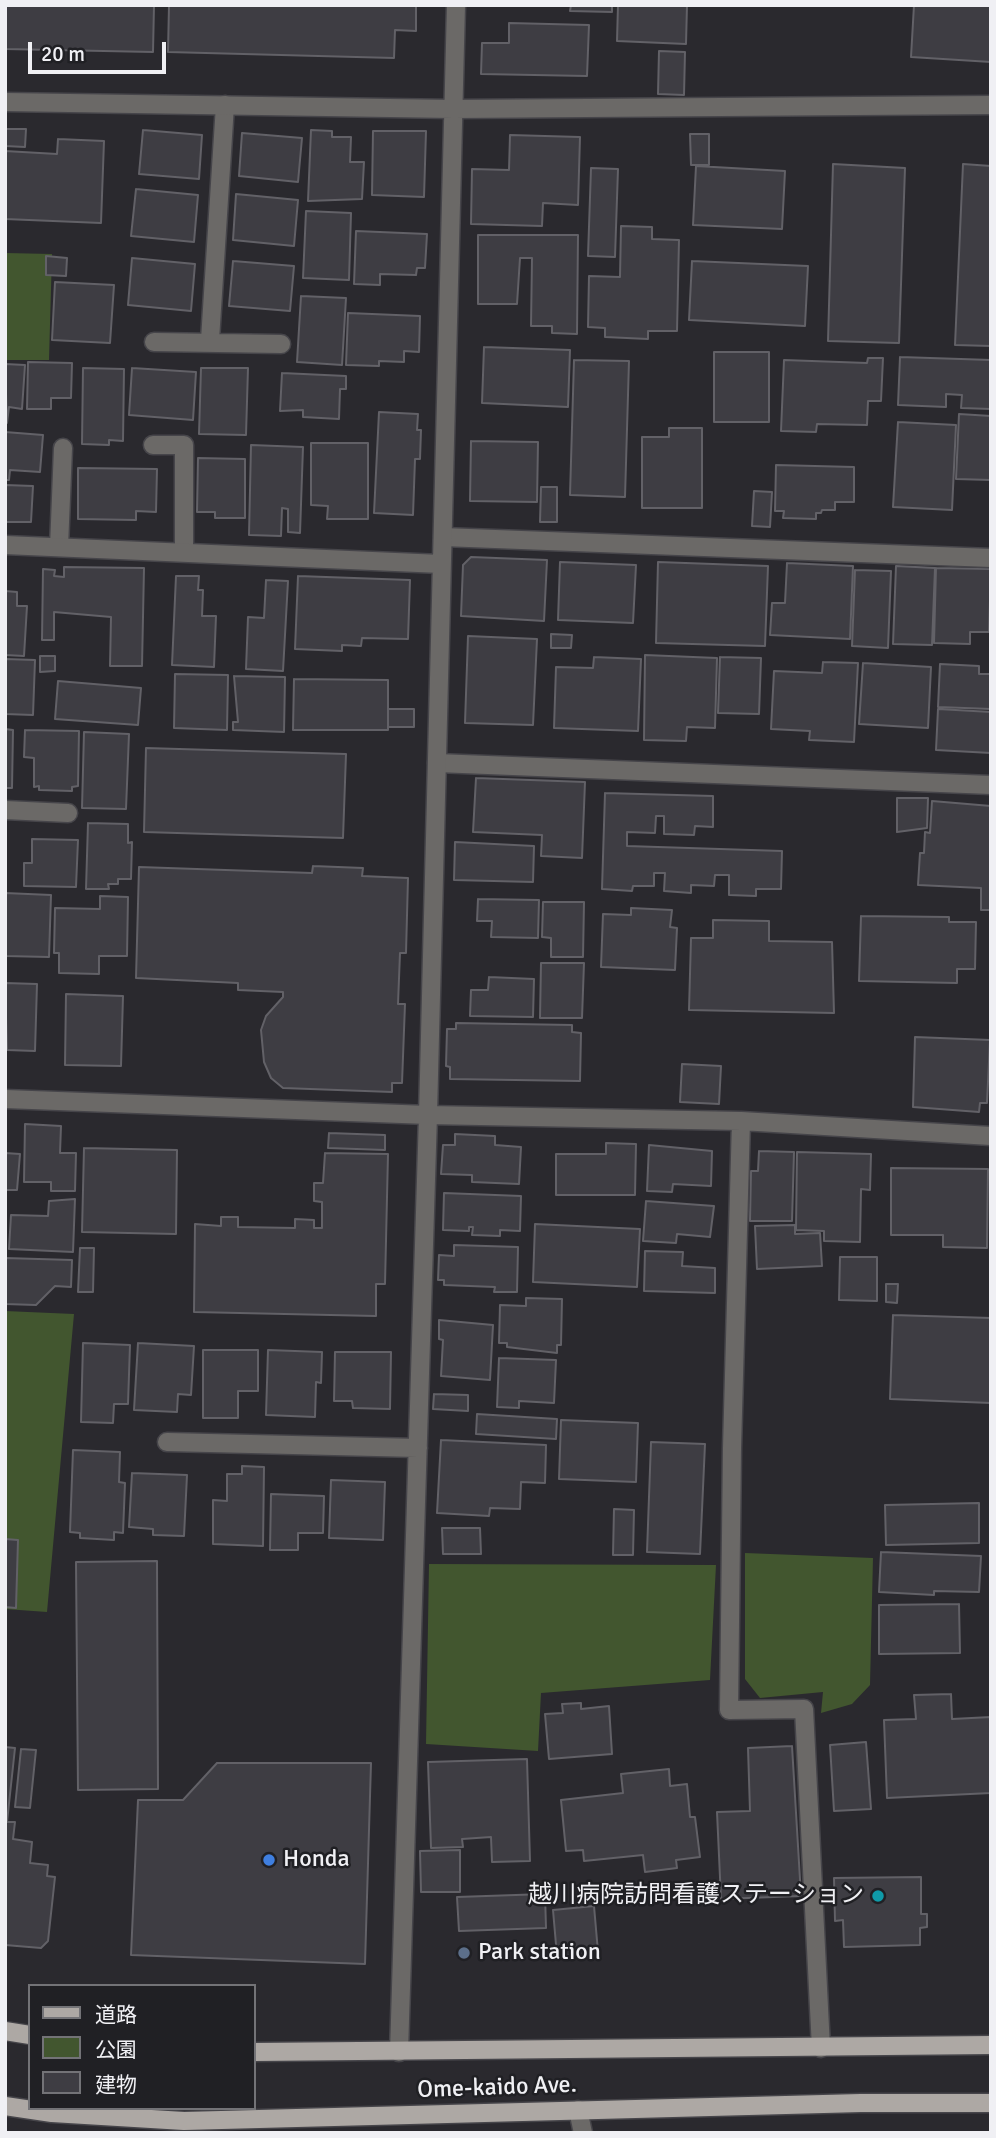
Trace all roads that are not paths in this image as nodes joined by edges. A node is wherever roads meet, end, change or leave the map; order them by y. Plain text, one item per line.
1 (456, 5) edge
2 (5, 102) edge
3 (225, 105) junction
4 (991, 105) edge
5 (453, 108) junction
6 (210, 341) junction
7 (154, 342) dead end
8 (281, 344) dead end
9 (153, 445) dead end
10 (63, 448) dead end
11 (443, 537) junction
12 (5, 545) edge
13 (59, 547) junction
14 (184, 552) junction
15 (991, 558) edge
16 (441, 564) junction
17 (437, 763) junction
18 (991, 785) edge
19 (5, 810) edge
20 (68, 813) dead end
21 (5, 1099) edge
22 (428, 1115) junction
23 (741, 1121) junction
24 (991, 1136) edge
25 (167, 1442) dead end
26 (418, 1448) junction
27 (5, 2031) edge
28 (28, 2035) edge
29 (991, 2045) edge
30 (821, 2048) junction
31 (256, 2052) edge
32 (399, 2052) junction
33 (991, 2103) edge
34 (5, 2106) edge
35 (28, 2109) edge
36 (32, 2110) edge
37 (578, 2110) junction
38 (583, 2133) edge

1 - 5 street
2 - 3 street
3 - 5 street
3 - 6 street
4 - 5 street
5 - 11 street
6 - 7 street
6 - 8 street
9 - 14 street
10 - 13 street
11 - 15 street
11 - 16 street
12 - 13 street
13 - 14 street
14 - 16 street
16 - 17 street
17 - 18 street
17 - 22 street
19 - 20 street
21 - 22 street
22 - 23 street
22 - 26 street
23 - 24 street
23 - 30 street
25 - 26 street
26 - 32 street
27 - 28 main road
29 - 30 main road, Ome-kaido Ave.
30 - 32 main road, Ome-kaido Ave.
31 - 32 main road, Ome-kaido Ave.
33 - 37 main road, Ome-kaido Ave.
34 - 35 main road, Ome-kaido Ave.
36 - 37 main road, Ome-kaido Ave.
37 - 38 street

